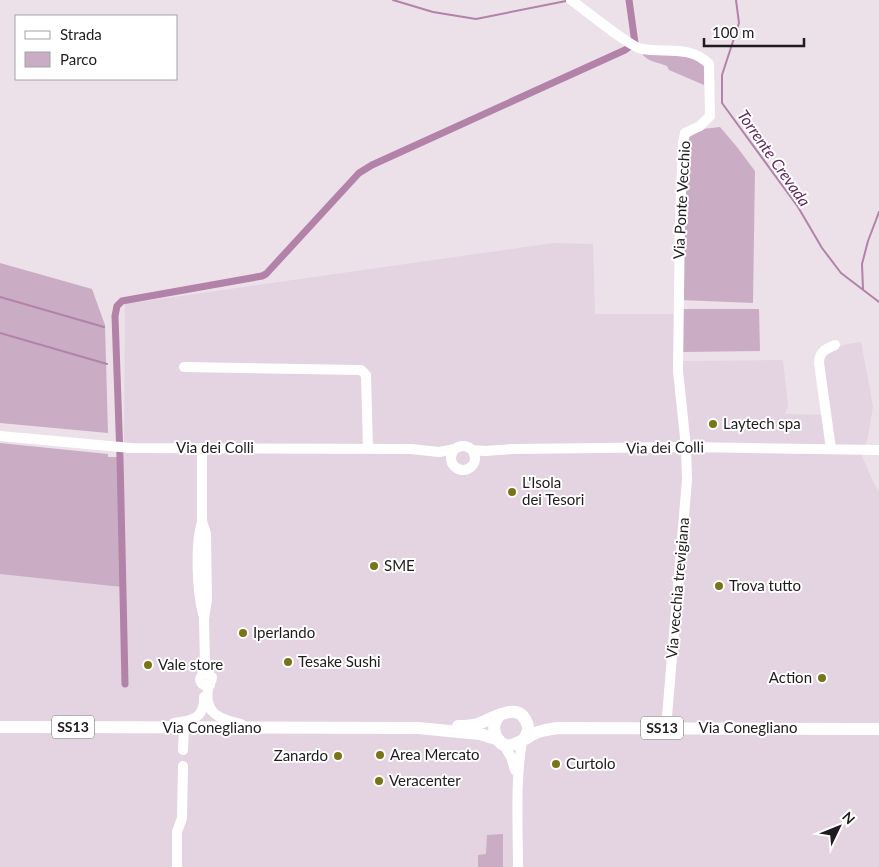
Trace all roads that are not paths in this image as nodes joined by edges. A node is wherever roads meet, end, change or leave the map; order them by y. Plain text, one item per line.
1 (571, 0) edge
2 (835, 345) dead end
3 (184, 367) dead end
4 (0, 436) edge
5 (686, 447) junction
6 (202, 448) junction
7 (368, 449) junction
8 (455, 449) junction
9 (831, 449) junction
10 (472, 450) junction
11 (500, 450) junction
12 (877, 450) edge
13 (431, 452) junction
14 (451, 462) junction
15 (474, 462) junction
16 (206, 680) junction
17 (500, 715) junction
18 (525, 718) junction
19 (0, 727) edge
20 (147, 728) junction
21 (184, 728) junction
22 (256, 728) junction
23 (558, 728) junction
24 (666, 728) junction
25 (424, 729) junction
26 (879, 729) edge
27 (523, 741) junction
28 (501, 742) junction
29 (183, 750) dead end
30 (183, 766) dead end
31 (518, 778) junction
32 (177, 867) edge
33 (518, 867) edge

1 - 5 street, Via Ponte Vecchio
2 - 9 street
3 - 7 street
4 - 6 street, Via dei Colli
5 - 9 street, Via dei Colli
5 - 11 street, Via dei Colli
5 - 24 street, Via vecchia trevigiana
6 - 7 street, Via dei Colli
6 - 16 street
7 - 13 street, Via dei Colli
8 - 10 street, Via dei Colli
8 - 13 street, Via dei Colli
8 - 14 street
9 - 12 street, Via dei Colli
10 - 11 street, Via dei Colli
10 - 15 street
11 - 15 street, Via dei Colli
13 - 14 street, Via dei Colli
14 - 15 street, Via dei Colli
16 - 20 street
16 - 22 street
17 - 18 main road
17 - 25 main road, Via Conegliano / SS13
17 - 28 main road
18 - 23 main road, Via Conegliano / SS13
18 - 27 main road
19 - 20 main road, Via Conegliano / SS13
20 - 21 main road, Via Conegliano / SS13
21 - 22 main road, Via Conegliano / SS13
21 - 29 street
22 - 25 main road, Via Conegliano / SS13
23 - 24 main road, Via Conegliano / SS13
23 - 27 main road, Via Conegliano / SS13
24 - 26 main road, Via Conegliano / SS13
25 - 28 main road, Via Conegliano / SS13
27 - 28 main road
27 - 31 street
28 - 31 street
30 - 32 street
31 - 33 street

